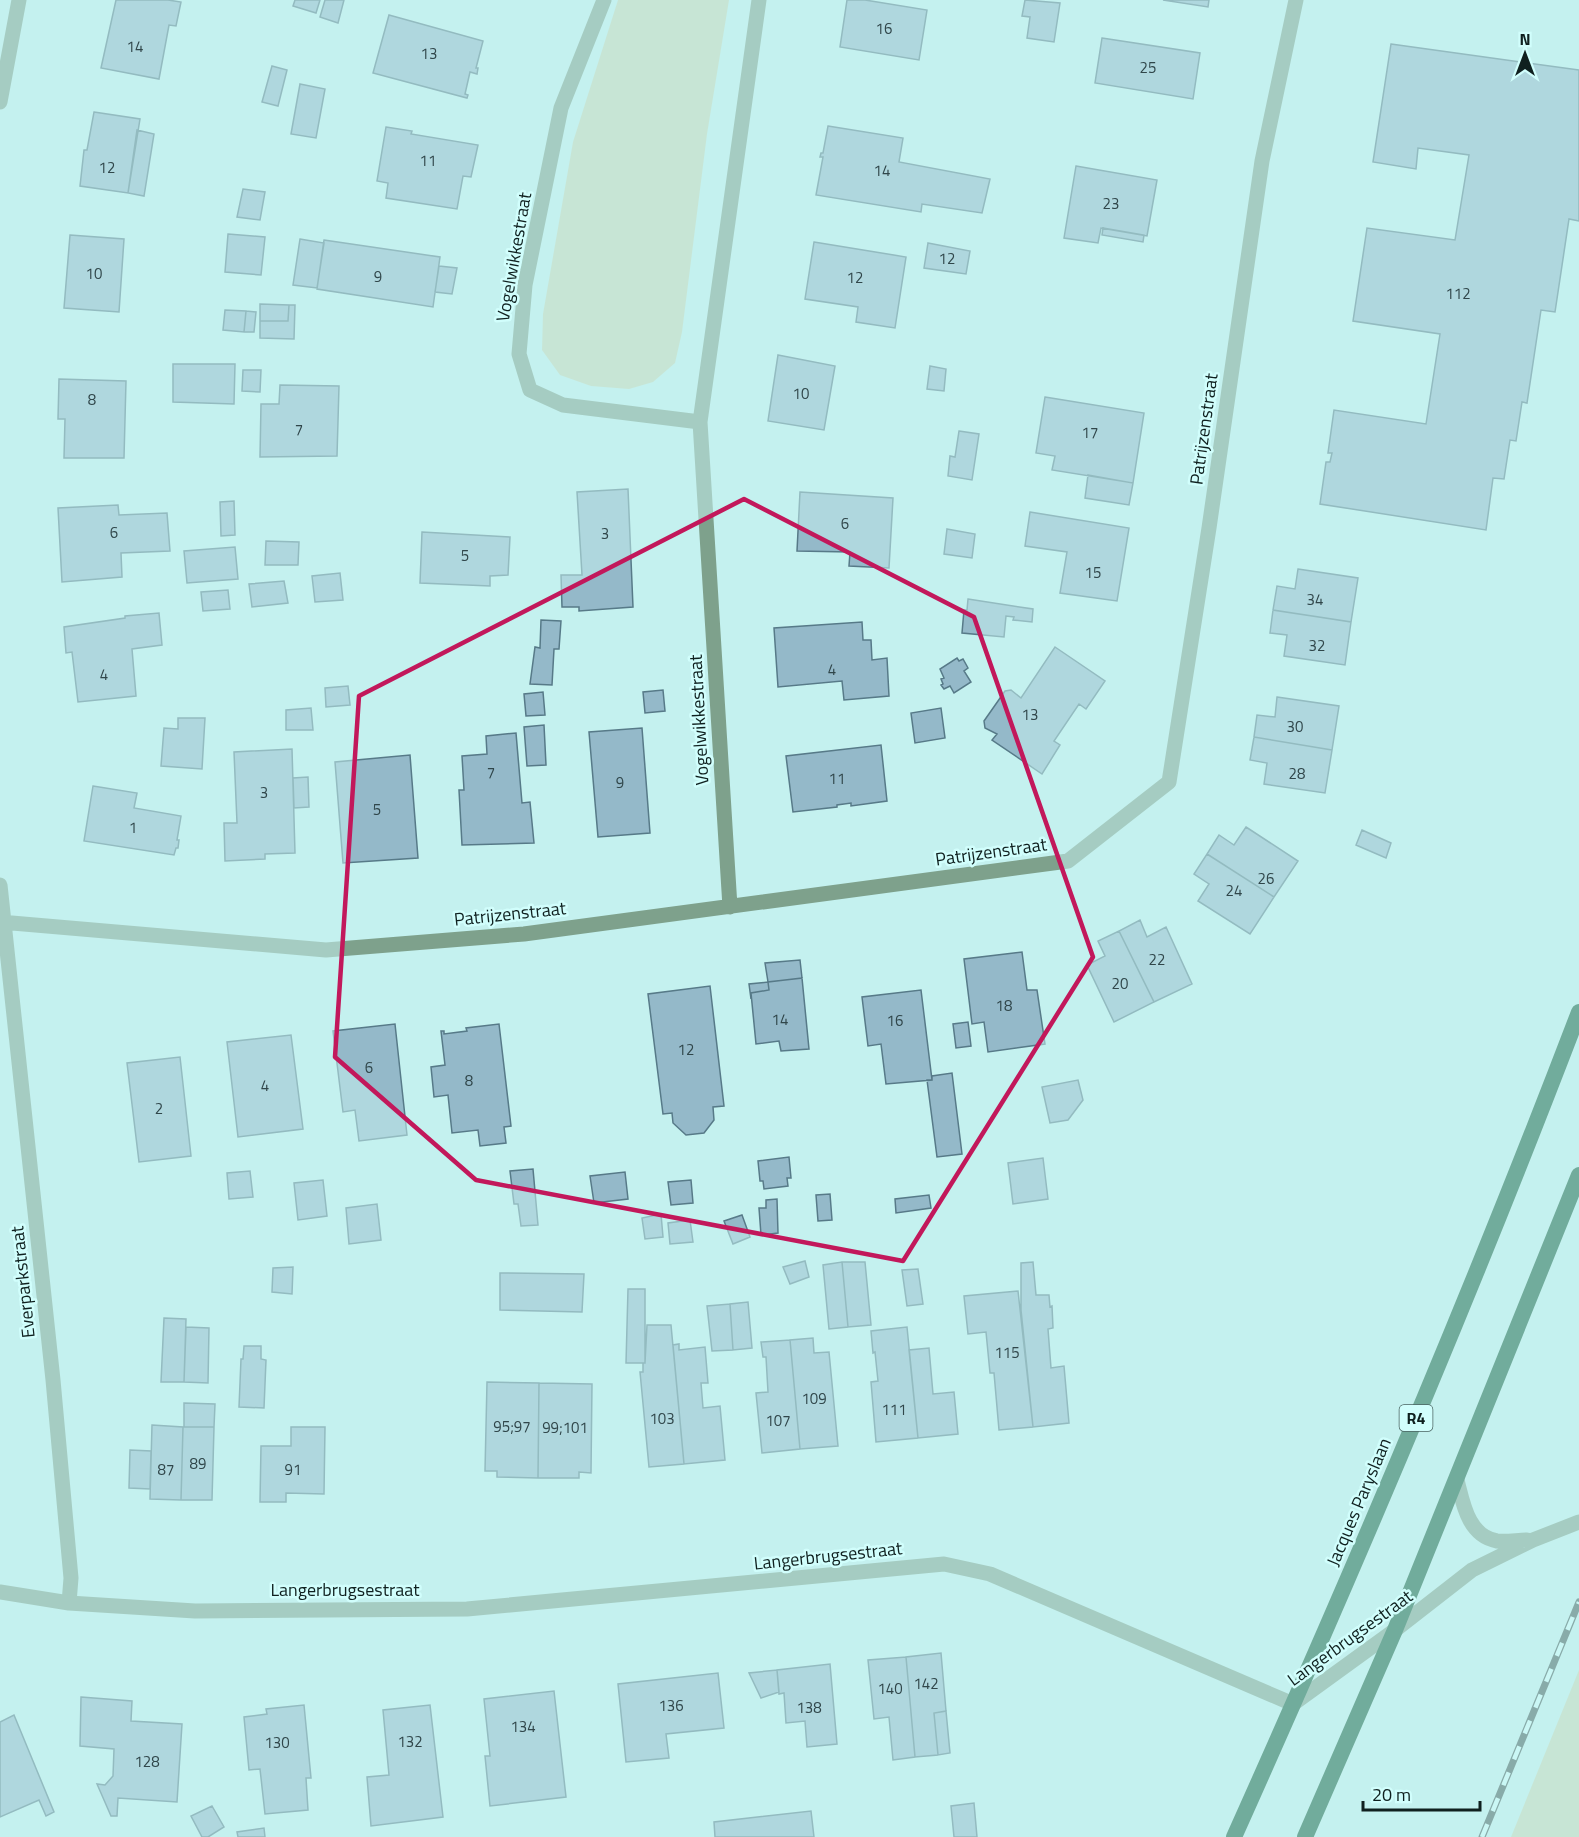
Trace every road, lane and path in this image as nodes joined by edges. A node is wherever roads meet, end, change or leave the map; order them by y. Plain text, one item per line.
1 (19, 0) edge
2 (603, 0) edge
3 (759, 0) edge
4 (1296, 0) edge
5 (0, 102) edge
6 (700, 423) junction
7 (0, 885) edge
8 (730, 907) junction
9 (2, 923) edge
10 (1579, 1012) edge
11 (1579, 1175) edge
12 (1457, 1480) junction
13 (1579, 1522) edge
14 (1533, 1540) junction
15 (0, 1592) edge
16 (69, 1603) junction
17 (1395, 1630) junction
18 (1293, 1704) junction
19 (1234, 1837) edge
20 (1305, 1837) edge

1 - 5 street
2 - 6 street, Vogelwikkestraat
3 - 6 street, Vogelwikkestraat
4 - 8 street, Patrijzenstraat
6 - 8 street, Vogelwikkestraat
7 - 9 street, Everparkstraat
8 - 9 street, Patrijzenstraat
9 - 16 street, Everparkstraat
10 - 18 highway, Jacques Paryslaan / R4
11 - 12 highway
12 - 14 street
12 - 17 highway
13 - 14 street, Langerbrugsestraat
14 - 17 street, Langerbrugsestraat
15 - 16 street, Langerbrugsestraat
16 - 18 street, Langerbrugsestraat
17 - 18 street, Langerbrugsestraat
17 - 20 highway
18 - 19 highway, Jacques Paryslaan / R4

